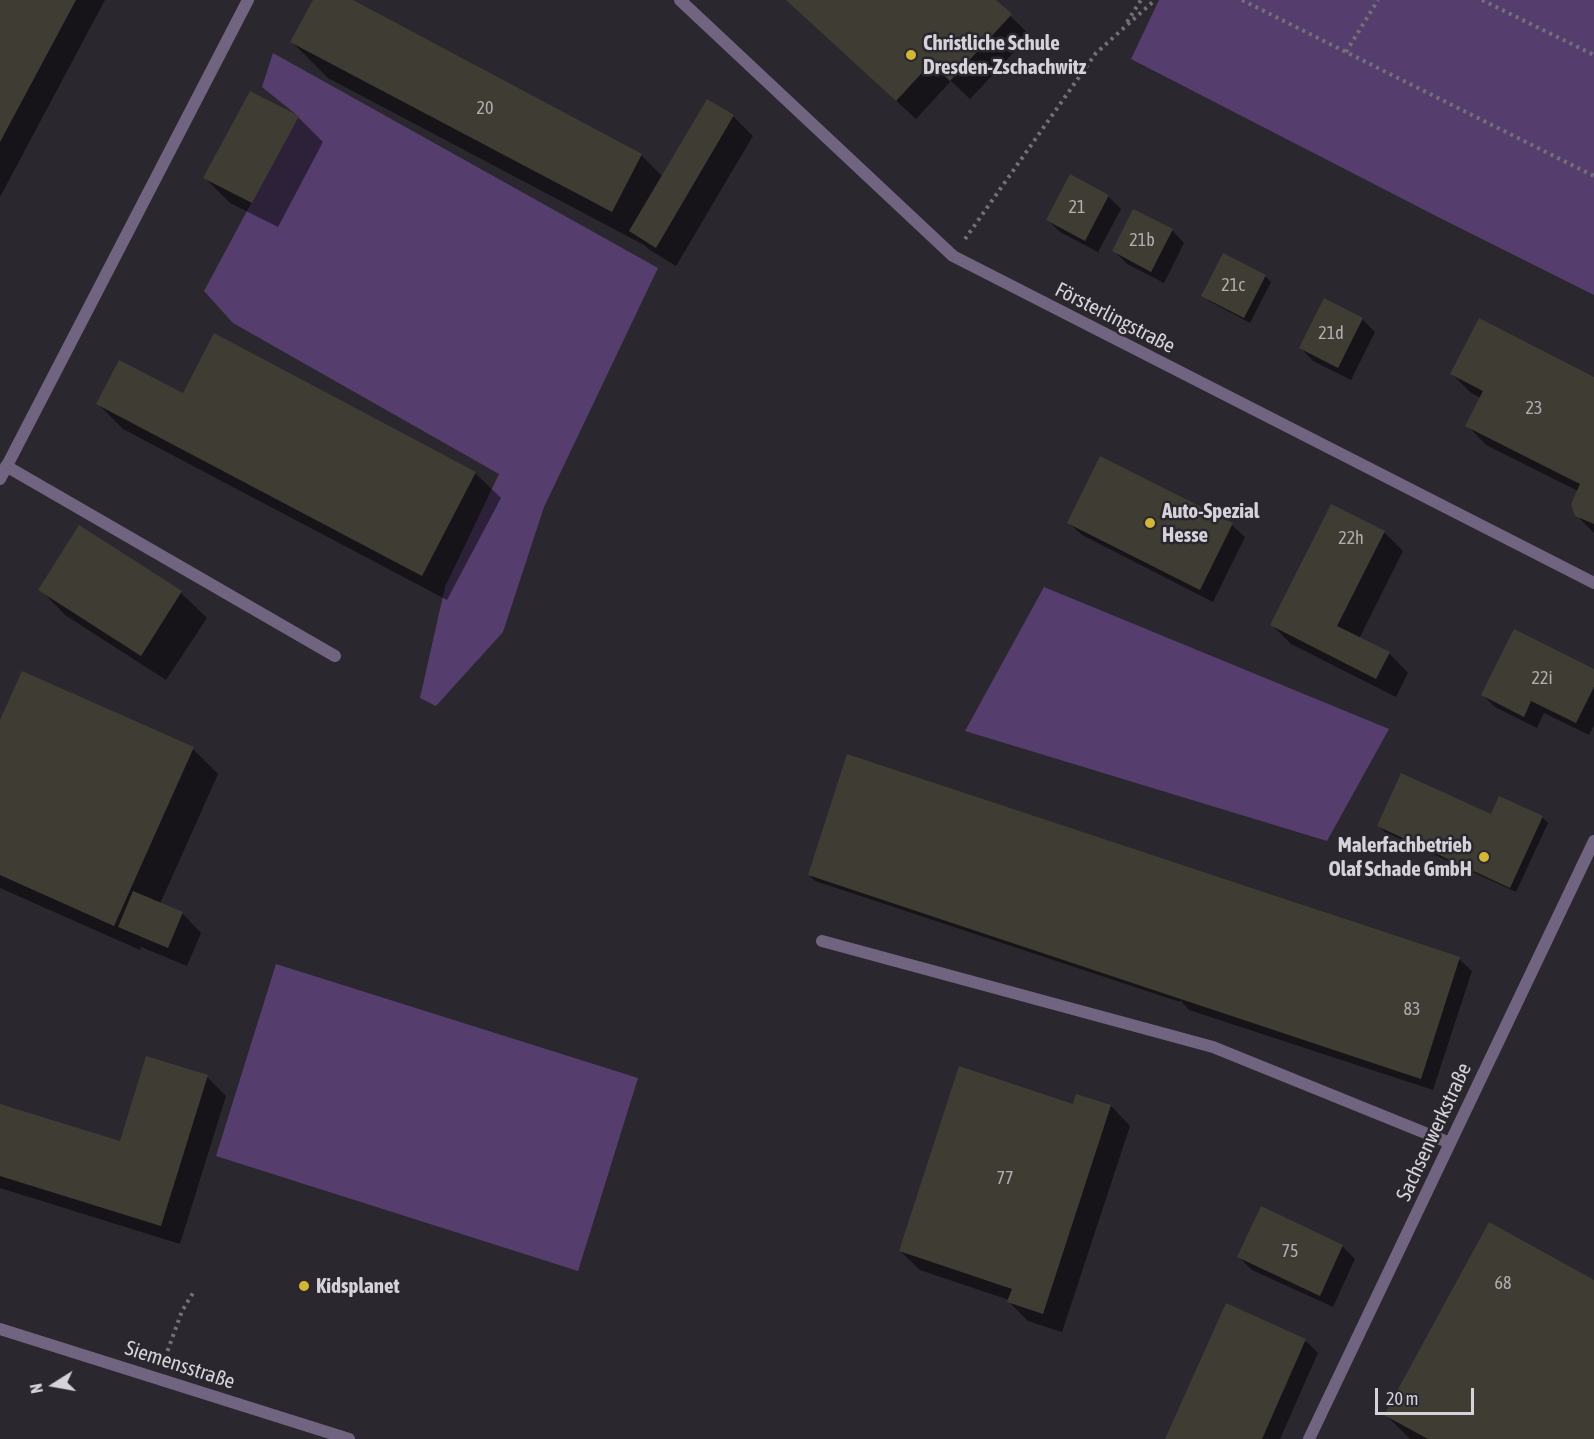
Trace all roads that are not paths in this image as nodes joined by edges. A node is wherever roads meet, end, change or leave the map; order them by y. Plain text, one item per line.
1 (248, 0) edge
2 (680, 0) edge
3 (6, 466) junction
4 (0, 479) edge
5 (1594, 583) edge
6 (335, 656) dead end
7 (1594, 841) edge
8 (822, 941) dead end
9 (1450, 1143) junction
10 (0, 1329) edge
11 (349, 1439) edge
12 (1309, 1439) edge

1 - 3 street
2 - 5 street, Försterlingstraße
3 - 4 street
3 - 6 street
7 - 9 street, Sachsenwerkstraße
8 - 9 street
9 - 12 street, Sachsenwerkstraße
10 - 11 street, Siemensstraße

